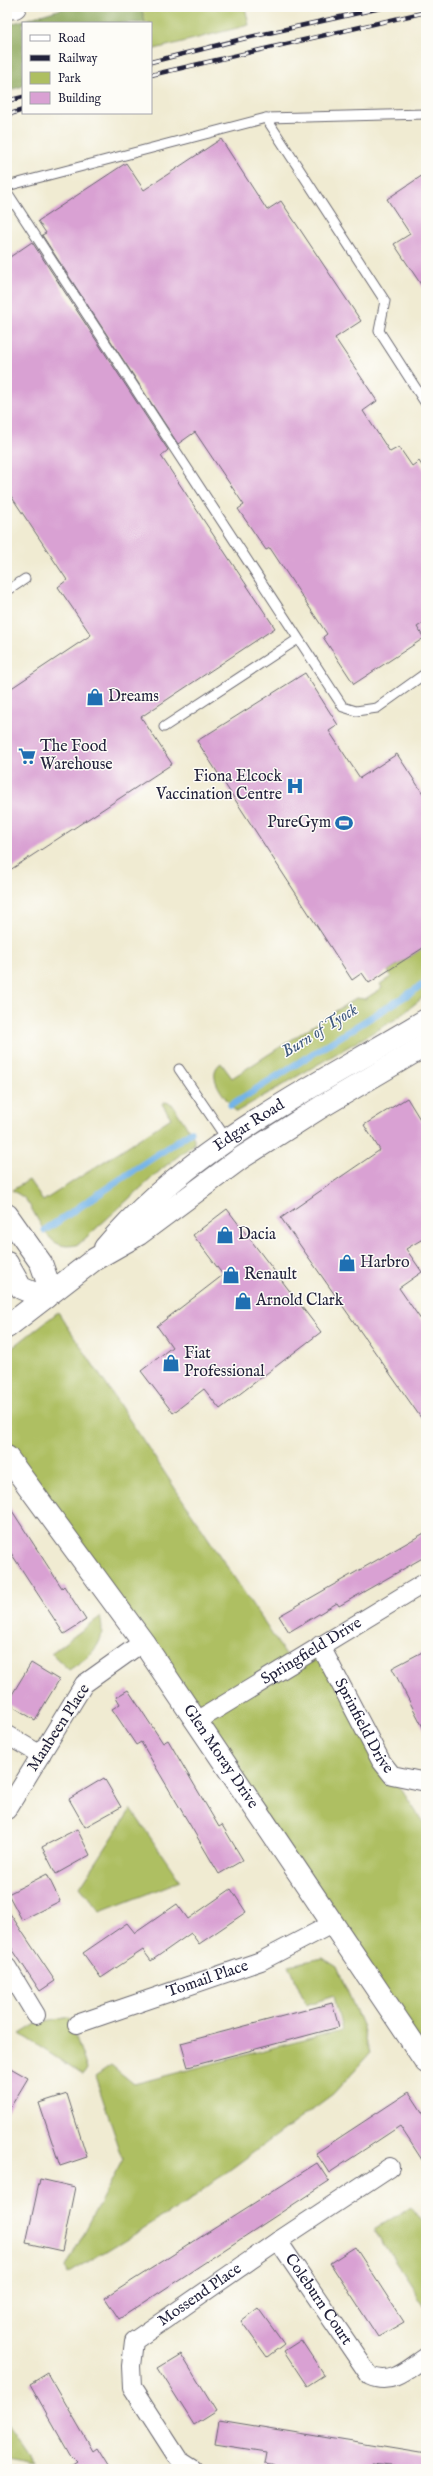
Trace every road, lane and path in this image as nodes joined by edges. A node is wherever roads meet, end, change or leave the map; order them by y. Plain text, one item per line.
1 (15, 7) edge
2 (7, 8) edge
3 (426, 114) edge
4 (266, 118) junction
5 (7, 186) edge
6 (7, 192) edge
7 (426, 404) edge
8 (26, 579) dead end
9 (7, 591) edge
10 (298, 639) junction
11 (426, 673) edge
12 (164, 727) dead end
13 (426, 1020) edge
14 (426, 1045) edge
15 (179, 1069) dead end
16 (227, 1140) junction
17 (241, 1158) junction
18 (7, 1214) edge
19 (7, 1263) edge
20 (41, 1263) junction
21 (87, 1266) junction
22 (21, 1288) junction
23 (44, 1298) junction
24 (13, 1323) edge
25 (7, 1457) edge
26 (426, 1582) edge
27 (143, 1642) junction
28 (320, 1645) junction
29 (197, 1721) junction
30 (7, 1735) edge
31 (41, 1755) junction
32 (426, 1782) edge
33 (7, 1810) edge
34 (332, 1924) junction
35 (7, 1967) edge
36 (36, 2015) dead end
37 (77, 2024) dead end
38 (426, 2062) edge
39 (390, 2167) dead end
40 (278, 2241) junction
41 (426, 2357) edge
42 (193, 2469) edge

1 - 2 street
3 - 4 lane
4 - 5 lane
4 - 7 lane
6 - 10 lane
8 - 9 lane
10 - 11 lane
10 - 12 lane
13 - 16 street, Edgar Road
14 - 17 street, Edgar Road
15 - 16 lane
16 - 17 lane
16 - 21 street, Edgar Road
17 - 21 street, Edgar Road
18 - 20 street
19 - 22 street
20 - 21 street
20 - 23 street
21 - 23 street, Edgar Road
22 - 23 street
22 - 24 street
23 - 24 street, Edgar Road
25 - 27 street, Glen Moray Drive
26 - 28 street, Springfield Drive
27 - 29 street, Glen Moray Drive
27 - 31 street, Manbeen Place
28 - 29 street, Springfield Drive
28 - 32 street, Sprinfield Drive
29 - 34 street, Glen Moray Drive
30 - 31 street
31 - 33 street, Manbeen Place
34 - 37 street, Tomail Place
34 - 38 street, Glen Moray Drive
35 - 36 street
39 - 40 street, Mossend Place
40 - 41 street, Coleburn Court
40 - 42 street, Mossend Place

